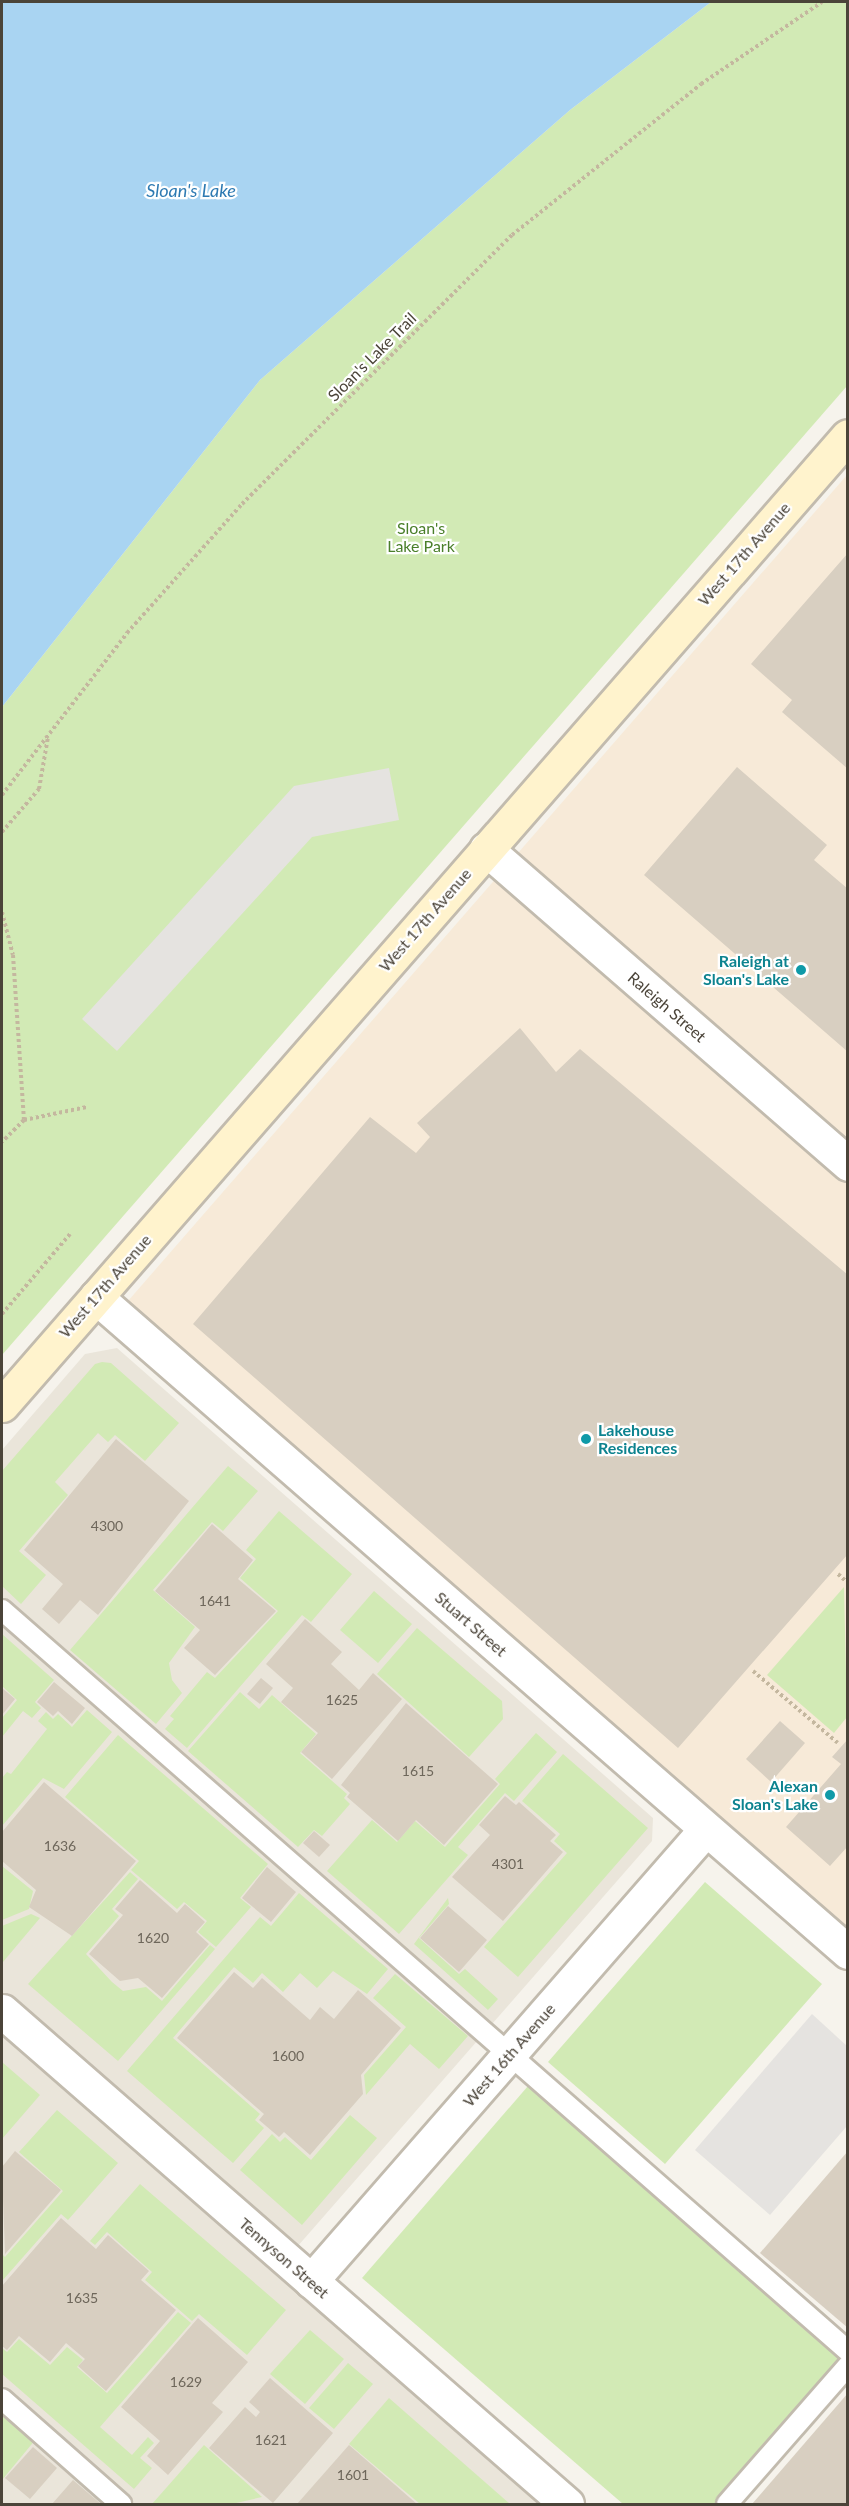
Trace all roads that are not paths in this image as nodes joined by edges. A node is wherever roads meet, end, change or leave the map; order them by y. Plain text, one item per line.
1 (848, 436) edge
2 (486, 849) junction
3 (848, 1164) edge
4 (96, 1297) junction
5 (2, 1405) edge
6 (2, 1610) edge
7 (706, 1829) junction
8 (848, 1952) edge
9 (2, 2011) edge
10 (509, 2054) junction
11 (311, 2281) junction
12 (848, 2350) edge
13 (848, 2366) edge
14 (2, 2399) edge
15 (121, 2505) edge
16 (567, 2505) edge
17 (727, 2505) edge

1 - 2 street, West 17th Avenue
2 - 3 street, Raleigh Street
2 - 4 street, West 17th Avenue
4 - 5 street, West 17th Avenue
4 - 7 street, Stuart Street
6 - 10 lane
7 - 8 street, Stuart Street
7 - 10 street, West 16th Avenue
9 - 11 street, Tennyson Street
10 - 11 street, West 16th Avenue
10 - 12 lane
11 - 16 street, Tennyson Street
13 - 17 lane
14 - 15 lane

